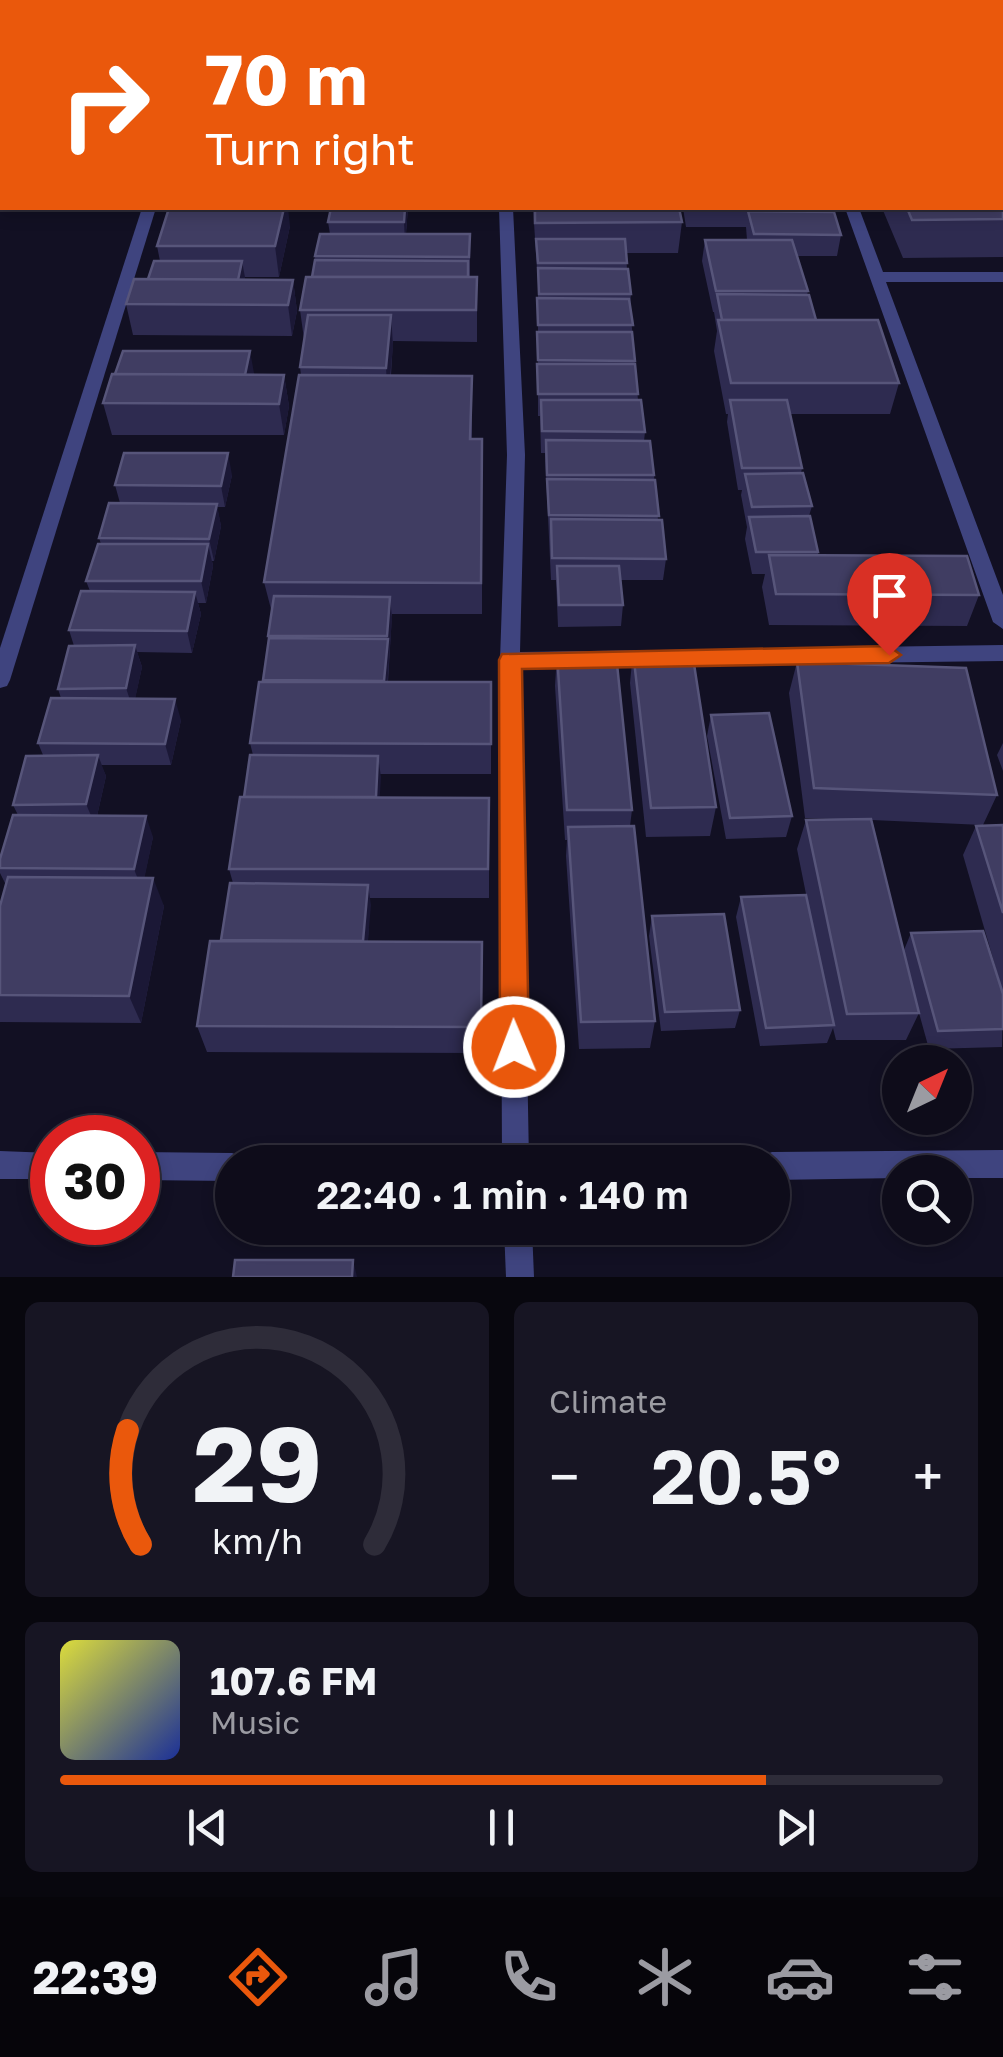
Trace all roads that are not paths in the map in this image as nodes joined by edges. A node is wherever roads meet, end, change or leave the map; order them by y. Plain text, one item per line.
1 (148, 210) edge
2 (506, 210) edge
3 (853, 210) edge
4 (878, 277) junction
5 (1003, 277) edge
6 (1003, 622) edge
7 (1003, 653) edge
8 (510, 660) junction
9 (0, 680) edge
10 (516, 1145) edge
11 (1003, 1164) edge
12 (0, 1165) edge
13 (30, 1166) edge
14 (160, 1166) edge
15 (790, 1166) edge
16 (215, 1167) edge
17 (519, 1245) edge
18 (520, 1277) edge

1 - 9 street
2 - 8 street
3 - 4 street
4 - 5 street
4 - 6 street
7 - 8 street
8 - 10 street
11 - 15 street
12 - 13 street
14 - 16 street
17 - 18 street

